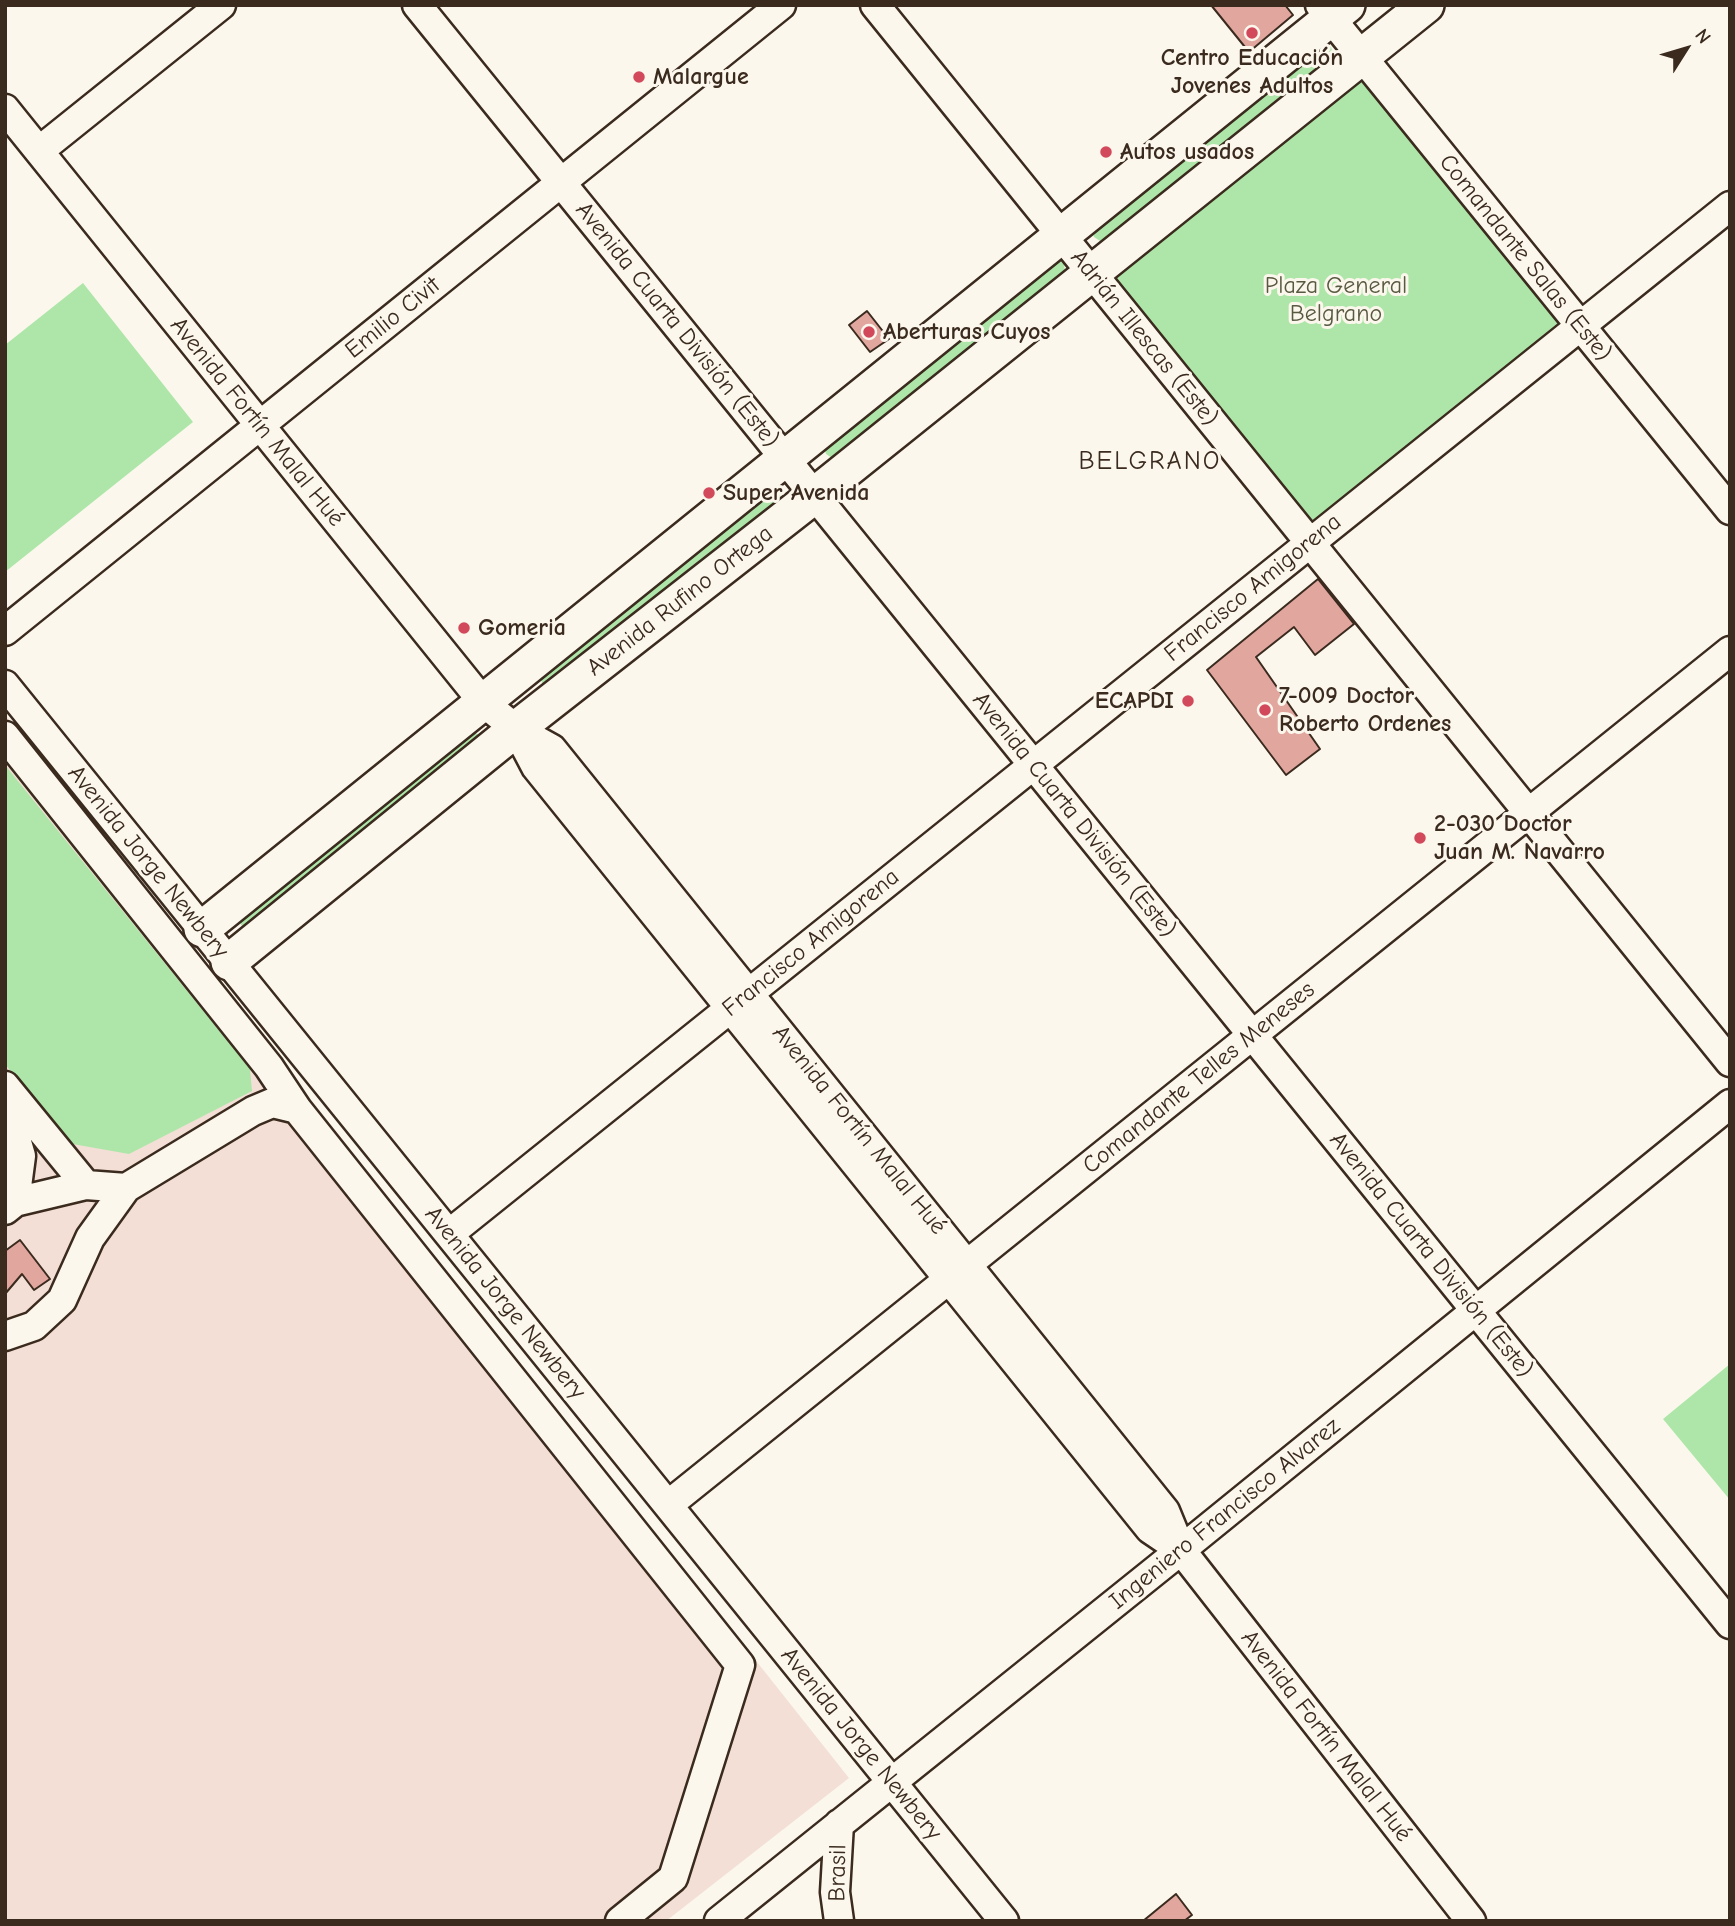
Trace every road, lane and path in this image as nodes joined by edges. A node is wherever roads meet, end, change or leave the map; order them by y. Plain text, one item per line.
1 (221, 5) edge
2 (417, 5) edge
3 (781, 5) edge
4 (875, 5) edge
5 (1426, 5) edge
6 (1333, 10) edge
7 (1361, 58) junction
8 (5, 109) edge
9 (39, 151) junction
10 (561, 183) junction
11 (1730, 206) edge
12 (1062, 236) junction
13 (1091, 274) junction
14 (1580, 326) junction
15 (260, 426) junction
16 (785, 459) junction
17 (815, 495) junction
18 (1730, 510) edge
19 (1310, 543) junction
20 (5, 631) edge
21 (1730, 651) edge
22 (5, 685) edge
23 (483, 702) junction
24 (516, 729) junction
25 (5, 736) edge
26 (1033, 765) junction
27 (1529, 813) junction
28 (202, 929) junction
29 (229, 962) junction
30 (740, 1001) junction
31 (1252, 1035) junction
32 (1730, 1062) edge
33 (5, 1086) edge
34 (5, 1101) edge
35 (1730, 1104) edge
36 (297, 1109) junction
37 (86, 1185) junction
38 (126, 1188) junction
39 (10, 1206) edge
40 (449, 1234) junction
41 (958, 1272) junction
42 (1475, 1310) junction
43 (5, 1336) edge
44 (668, 1505) junction
45 (1181, 1550) junction
46 (1730, 1624) edge
47 (892, 1782) junction
48 (839, 1824) junction
49 (620, 1921) edge
50 (719, 1921) edge
51 (839, 1921) edge
52 (1004, 1921) edge
53 (1471, 1921) edge

1 - 9 street
2 - 10 street, Avenida Cuarta División (Este)
3 - 10 street, Emilio Civit
4 - 12 street, Adrián Illescas (Este)
5 - 7 main road, Avenida Rufino Ortega
6 - 7 street, Comandante Salas (Este)
6 - 12 main road, Avenida Rufino Ortega
7 - 13 main road, Avenida Rufino Ortega
7 - 14 street, Comandante Salas (Este)
8 - 9 street, Avenida Fortín Malal Hué
9 - 15 street, Avenida Fortín Malal Hué
10 - 15 street, Emilio Civit
10 - 16 street, Avenida Cuarta División (Este)
11 - 14 street, Francisco Amigorena
12 - 13 street, Adrián Illescas (Este)
12 - 16 main road, Avenida Rufino Ortega
13 - 17 main road, Avenida Rufino Ortega
13 - 19 street, Adrián Illescas (Este)
14 - 18 street, Comandante Salas (Este)
14 - 19 street, Francisco Amigorena
15 - 20 street, Emilio Civit
15 - 23 street, Avenida Fortín Malal Hué
16 - 17 street, Avenida Cuarta División (Este)
16 - 23 main road, Avenida Rufino Ortega
17 - 24 main road, Avenida Rufino Ortega
17 - 26 street, Avenida Cuarta División (Este)
19 - 26 street, Francisco Amigorena
19 - 27 street, Adrián Illescas (Este)
21 - 27 street, Comandante Telles Meneses
22 - 28 street, Avenida Jorge Newbery
23 - 24 street, Avenida Fortín Malal Hué
23 - 28 main road, Avenida Rufino Ortega
24 - 29 main road, Avenida Rufino Ortega
24 - 30 street, Avenida Fortín Malal Hué
25 - 36 street
26 - 30 street, Francisco Amigorena
26 - 31 street, Avenida Cuarta División (Este)
27 - 31 street, Comandante Telles Meneses
27 - 32 street, Adrián Illescas (Este)
28 - 29 street, Avenida Jorge Newbery
29 - 40 street, Avenida Jorge Newbery
30 - 40 street, Francisco Amigorena
30 - 41 street, Avenida Fortín Malal Hué
31 - 41 street, Comandante Telles Meneses
31 - 42 street, Avenida Cuarta División (Este)
33 - 37 street
34 - 39 street
35 - 42 street, Ingeniero Francisco Alvarez
36 - 38 street
36 - 49 street
37 - 38 street
37 - 39 street
38 - 43 street
40 - 44 street, Avenida Jorge Newbery
41 - 44 street, Comandante Telles Meneses
41 - 45 street, Avenida Fortín Malal Hué
42 - 45 street, Ingeniero Francisco Alvarez
42 - 46 street, Avenida Cuarta División (Este)
44 - 47 street, Avenida Jorge Newbery
45 - 47 street, Ingeniero Francisco Alvarez
45 - 53 street, Avenida Fortín Malal Hué
47 - 48 street, Ingeniero Francisco Alvarez
47 - 52 street, Avenida Jorge Newbery
48 - 50 street, Ingeniero Francisco Alvarez
48 - 51 street, Brasil

